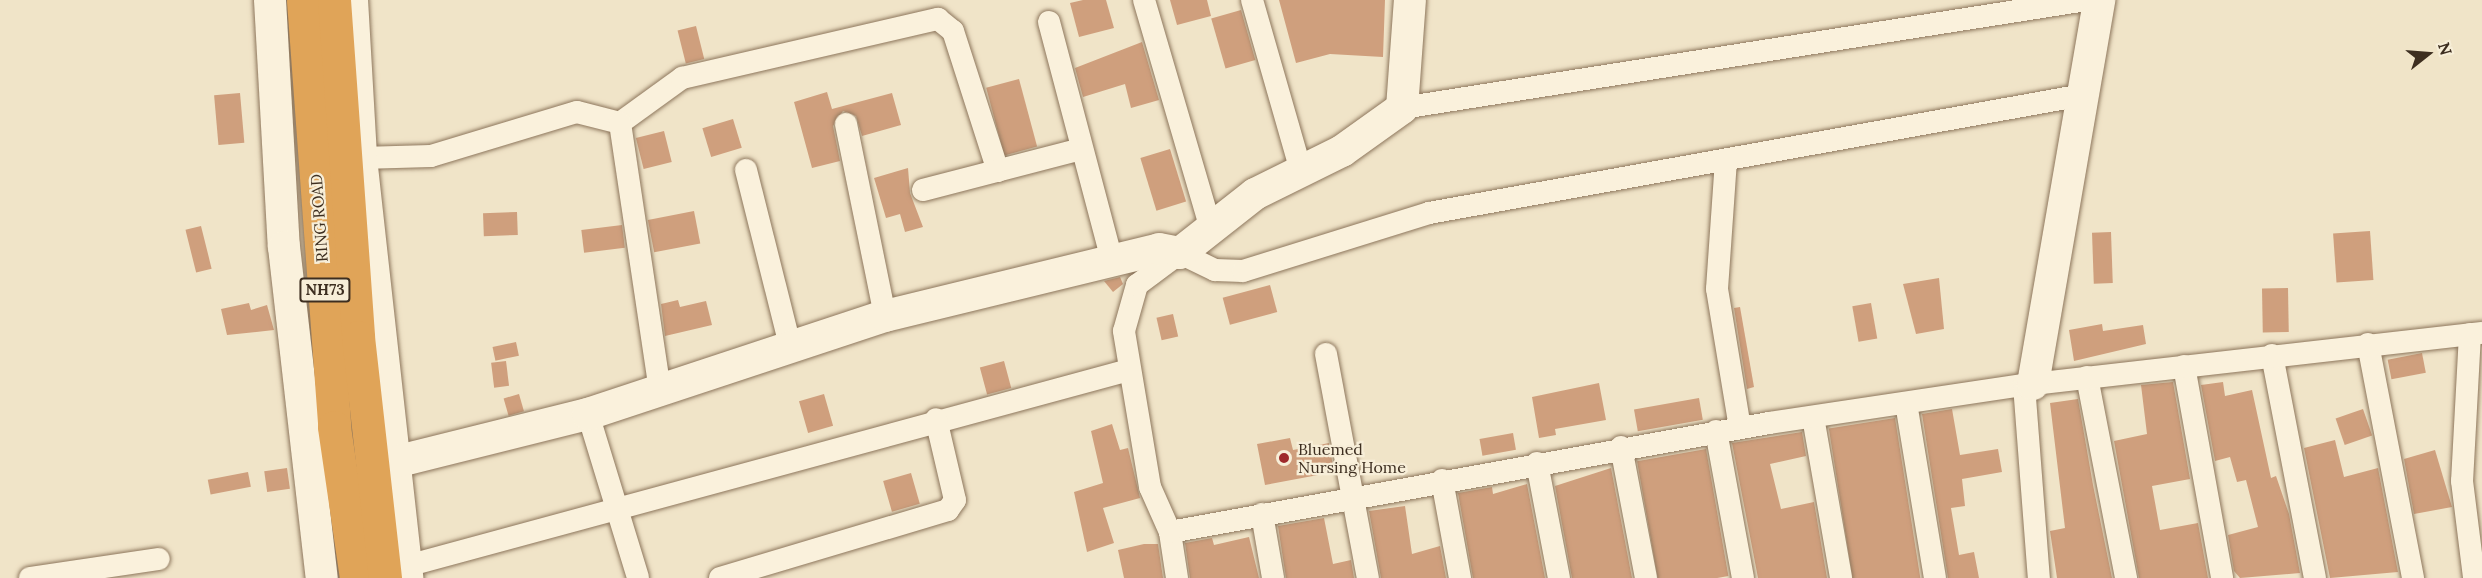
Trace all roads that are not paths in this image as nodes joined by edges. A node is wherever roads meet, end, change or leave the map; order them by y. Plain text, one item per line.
1 (270, 0) edge
2 (303, 0) edge
3 (334, 0) edge
4 (352, 0) edge
5 (1144, 0) edge
6 (1252, 0) edge
7 (1410, 0) edge
8 (2086, 0) edge
9 (2098, 0) edge
10 (1049, 22) dead end
11 (322, 60) junction
12 (2083, 95) junction
13 (1402, 108) junction
14 (620, 123) junction
15 (846, 124) dead end
16 (1083, 149) junction
17 (361, 158) junction
18 (1726, 160) junction
19 (746, 170) dead end
20 (998, 171) junction
21 (1301, 171) junction
22 (923, 190) dead end
23 (1211, 228) junction
24 (1180, 253) junction
25 (1112, 261) junction
26 (885, 316) junction
27 (2476, 333) edge
28 (2368, 344) junction
29 (790, 345) junction
30 (1326, 354) dead end
31 (2272, 355) junction
32 (2184, 366) junction
33 (1129, 370) junction
34 (2087, 377) junction
35 (2029, 384) junction
36 (660, 391) junction
37 (1906, 403) junction
38 (588, 414) junction
39 (1813, 417) junction
40 (936, 419) junction
41 (1740, 428) junction
42 (1716, 431) junction
43 (1621, 447) junction
44 (391, 463) junction
45 (1537, 463) junction
46 (1442, 480) junction
47 (1354, 497) junction
48 (614, 511) junction
49 (1263, 514) junction
50 (1170, 532) junction
51 (159, 559) dead end
52 (387, 575) edge
53 (30, 578) edge
54 (322, 578) edge
55 (638, 578) edge
56 (720, 578) edge
57 (1177, 578) edge
58 (1274, 578) edge
59 (1368, 578) edge
60 (1460, 578) edge
61 (1559, 578) edge
62 (1646, 578) edge
63 (1743, 578) edge
64 (1841, 578) edge
65 (1935, 578) edge
66 (2039, 578) edge
67 (2126, 578) edge
68 (2222, 578) edge
69 (2315, 578) edge
70 (2413, 578) edge
71 (2474, 578) edge

1 - 54 street
2 - 11 highway, RING ROAD / NH73
3 - 11 highway, RING ROAD / NH73
4 - 17 street
5 - 23 street
6 - 21 street
7 - 13 street
8 - 13 street
9 - 12 street
10 - 16 street
11 - 52 highway, RING ROAD / NH73
12 - 18 street
12 - 35 street
13 - 21 street
14 - 17 street
14 - 20 street
14 - 36 street
15 - 26 street
16 - 20 street
16 - 25 street
17 - 44 street
18 - 24 street
18 - 41 street
19 - 29 street
20 - 22 street
21 - 23 street
23 - 24 street
24 - 25 street
24 - 33 street
25 - 26 street
26 - 29 street
27 - 28 street
27 - 71 street
28 - 31 street
28 - 70 street
29 - 36 street
30 - 47 street
31 - 32 street
31 - 69 street
32 - 34 street
32 - 68 street
33 - 40 street
33 - 50 street
34 - 35 street
34 - 67 street
35 - 37 street
35 - 66 street
36 - 38 street
37 - 39 street
37 - 65 street
38 - 44 street
38 - 48 street
39 - 41 street
39 - 64 street
40 - 48 street
40 - 56 street
41 - 42 street
42 - 43 street
42 - 63 street
43 - 45 street
43 - 62 street
44 - 52 street
45 - 46 street
45 - 61 street
46 - 47 street
46 - 60 street
47 - 49 street
47 - 59 street
48 - 52 street
48 - 55 street
49 - 50 street
49 - 58 street
50 - 57 street
51 - 53 street

